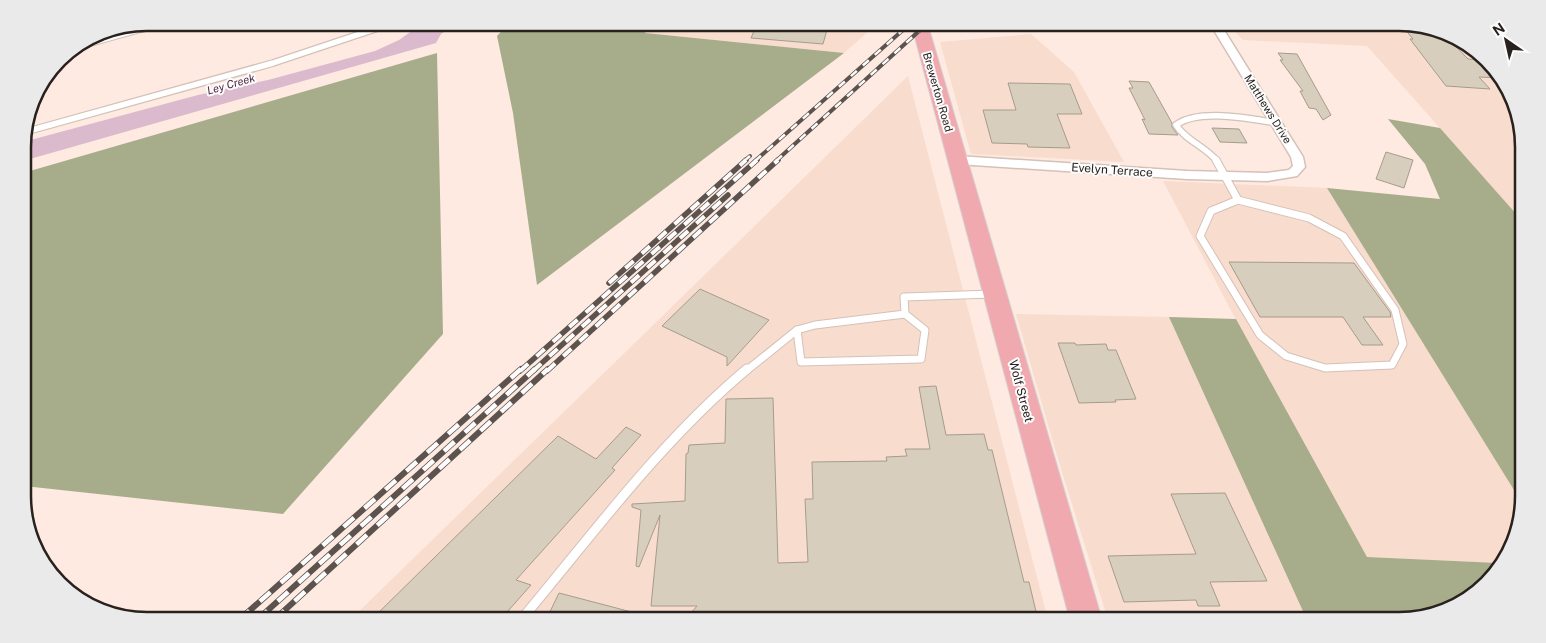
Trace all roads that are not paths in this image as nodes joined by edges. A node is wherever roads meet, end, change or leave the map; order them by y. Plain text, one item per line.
1 (368, 31) edge
2 (922, 31) edge
3 (1220, 31) edge
4 (128, 33) edge
5 (106, 39) edge
6 (1277, 123) junction
7 (32, 130) edge
8 (958, 160) junction
9 (1227, 176) junction
10 (1267, 177) joint
11 (1238, 200) junction
12 (994, 294) junction
13 (905, 314) junction
14 (797, 330) junction
15 (528, 612) edge
16 (1084, 612) edge

1 - 7 lane
2 - 8 main road, Brewerton Road
3 - 6 street, Matthews Drive
4 - 5 lane
6 - 9 lane
6 - 10 street, Matthews Drive
8 - 9 street, Evelyn Terrace
8 - 12 main road, Wolf Street
9 - 10 street, Evelyn Terrace
9 - 11 lane
11 - 11 lane
12 - 13 lane
12 - 16 main road, Wolf Street
13 - 14 lane
13 - 14 lane
14 - 15 lane

